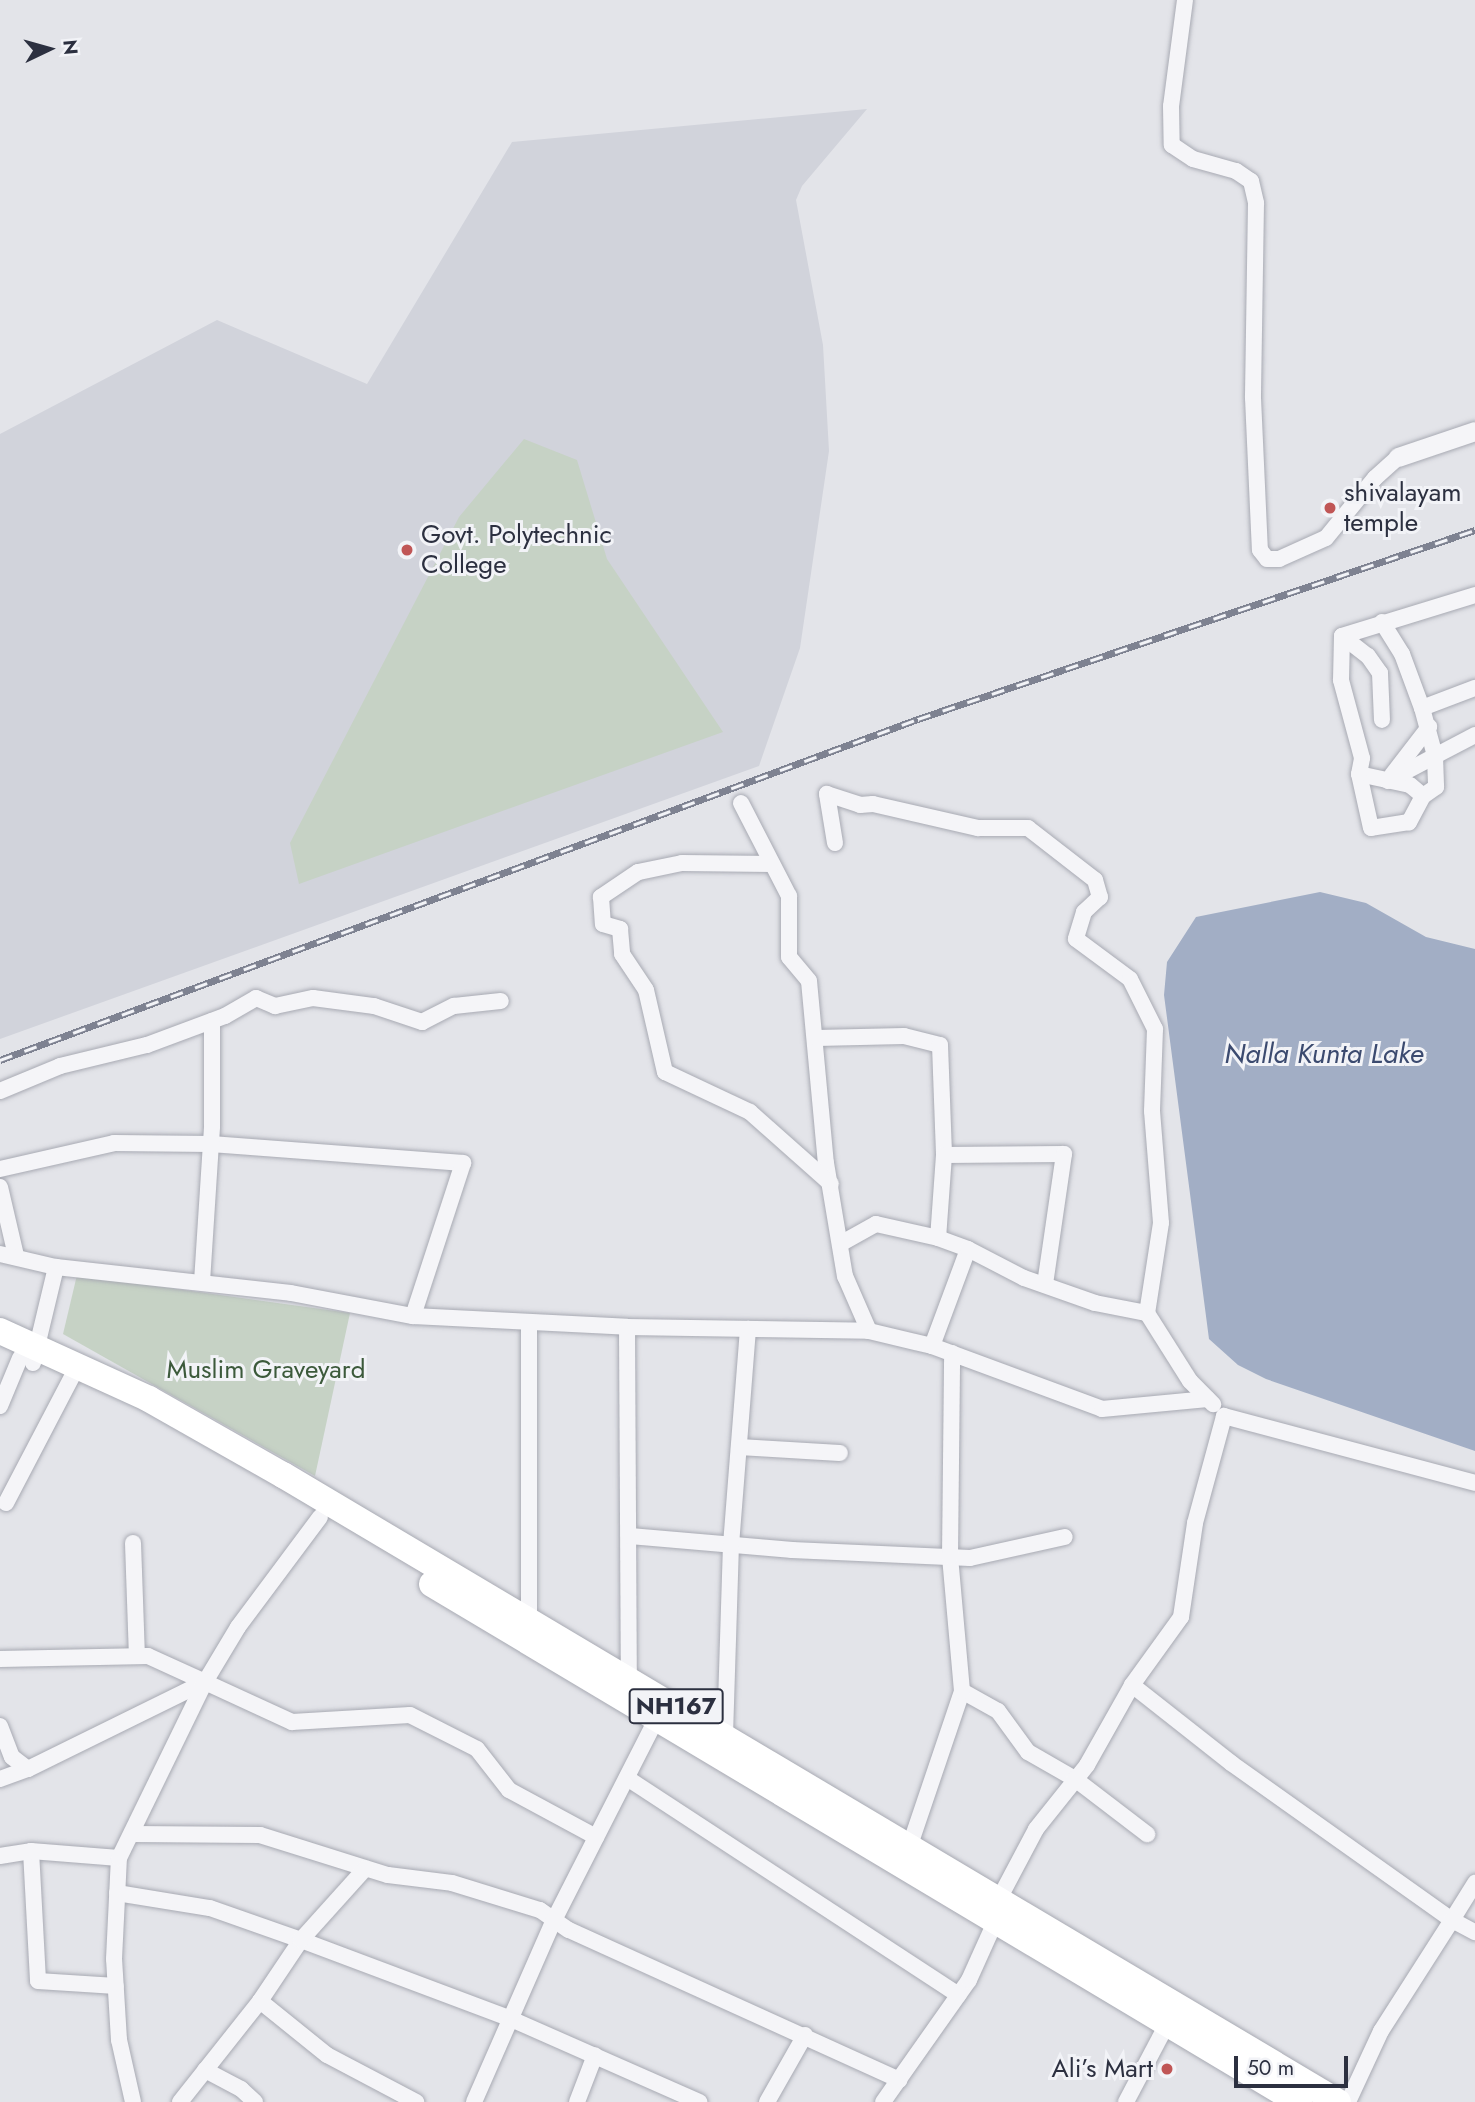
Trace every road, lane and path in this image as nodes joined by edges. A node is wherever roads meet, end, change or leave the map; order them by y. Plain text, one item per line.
1 (1185, 0) edge
2 (1475, 431) edge
3 (1398, 457) joint
4 (1475, 594) edge
5 (1382, 622) junction
6 (1342, 636) junction
7 (1475, 688) edge
8 (1422, 708) junction
9 (1382, 720) dead end
10 (1429, 727) junction
11 (1475, 735) edge
12 (1435, 756) junction
13 (1359, 774) junction
14 (1388, 781) junction
15 (1423, 796) junction
16 (741, 803) dead end
17 (835, 843) dead end
18 (772, 864) junction
19 (501, 1001) dead end
20 (212, 1021) junction
21 (817, 1038) junction
22 (0, 1091) edge
23 (211, 1144) junction
24 (944, 1155) junction
25 (0, 1169) edge
26 (831, 1184) junction
27 (0, 1186) edge
28 (938, 1238) junction
29 (840, 1244) junction
30 (968, 1250) junction
31 (8, 1255) edge
32 (56, 1267) junction
33 (202, 1282) junction
34 (1045, 1284) junction
35 (1147, 1313) junction
36 (414, 1316) junction
37 (528, 1322) junction
38 (627, 1327) junction
39 (748, 1329) junction
40 (0, 1331) edge
41 (869, 1331) junction
42 (932, 1346) junction
43 (952, 1353) junction
44 (23, 1354) edge
45 (72, 1377) junction
46 (1208, 1399) junction
47 (0, 1406) edge
48 (1224, 1416) junction
49 (738, 1447) junction
50 (841, 1453) dead end
51 (1475, 1483) edge
52 (6, 1503) dead end
53 (320, 1517) junction
54 (630, 1536) junction
55 (1065, 1537) dead end
56 (133, 1543) dead end
57 (731, 1545) junction
58 (950, 1557) junction
59 (529, 1619) junction
60 (137, 1655) junction
61 (0, 1659) edge
62 (629, 1678) junction
63 (205, 1682) junction
64 (1132, 1685) junction
65 (962, 1691) junction
66 (657, 1718) junction
67 (0, 1726) edge
68 (725, 1735) junction
69 (28, 1769) junction
70 (627, 1778) junction
71 (0, 1779) edge
72 (1075, 1779) junction
73 (132, 1834) junction
74 (1147, 1834) dead end
75 (596, 1838) junction
76 (910, 1845) junction
77 (31, 1851) junction
78 (0, 1856) edge
79 (119, 1858) junction
80 (365, 1869) junction
81 (1475, 1883) edge
82 (117, 1894) junction
83 (997, 1910) junction
84 (554, 1920) junction
85 (1452, 1920) junction
86 (1475, 1932) edge
87 (301, 1940) junction
88 (116, 1986) junction
89 (958, 1995) junction
90 (260, 2001) junction
91 (511, 2019) junction
92 (1166, 2026) junction
93 (805, 2035) junction
94 (596, 2055) junction
95 (205, 2070) junction
96 (900, 2080) junction
97 (133, 2102) edge
98 (180, 2102) edge
99 (255, 2102) edge
100 (416, 2102) edge
101 (474, 2102) edge
102 (578, 2102) edge
103 (699, 2102) edge
104 (767, 2102) edge
105 (883, 2102) edge
106 (1126, 2102) edge
107 (1299, 2102) edge
108 (1338, 2102) edge
109 (1348, 2102) edge

1 - 3 street
2 - 3 street
4 - 5 street
5 - 6 street
5 - 8 street
6 - 9 street
6 - 13 street
7 - 8 street
8 - 10 street
10 - 12 street
10 - 14 street
11 - 12 street
12 - 14 street
12 - 15 street
13 - 14 street
13 - 15 street
14 - 15 street
16 - 18 street
17 - 35 street
18 - 21 street
18 - 26 street
19 - 20 street
20 - 22 street
20 - 23 street
21 - 24 street
21 - 26 street
23 - 25 street
23 - 33 street
23 - 36 street
24 - 28 street
24 - 34 street
26 - 29 street
27 - 31 street
28 - 29 street
28 - 30 street
29 - 41 street
30 - 34 street
30 - 42 street
31 - 32 street
32 - 33 street
32 - 44 street
33 - 36 street
34 - 35 street
35 - 46 street
36 - 37 street
37 - 38 street
37 - 59 street
38 - 39 street
38 - 54 street
39 - 41 street
39 - 49 street
40 - 44 highway, NH167
41 - 42 street
42 - 43 street
43 - 46 street
43 - 58 street
44 - 45 highway, NH167
44 - 47 street
44 - 59 highway, NH167
45 - 52 street
45 - 53 highway, NH167
46 - 48 street
48 - 51 street
48 - 64 street
49 - 50 street
49 - 57 street
53 - 63 street
53 - 66 highway, NH167
54 - 57 street
54 - 62 street
55 - 58 street
56 - 60 street
57 - 58 street
57 - 68 street
58 - 65 street
59 - 62 highway, NH167
60 - 61 street
60 - 63 street
62 - 68 highway, NH167
63 - 69 street
63 - 73 street
63 - 75 street
64 - 72 street
64 - 85 street
65 - 72 street
65 - 76 street
66 - 70 street
66 - 83 highway, NH167
67 - 69 street
68 - 76 highway, NH167
69 - 71 street
70 - 75 street
70 - 89 street
72 - 74 street
72 - 83 street
73 - 79 street
73 - 80 street
75 - 84 street
76 - 83 highway, NH167
77 - 78 street
77 - 79 street
77 - 88 street
79 - 82 street
80 - 84 street
80 - 87 street
81 - 85 street
82 - 87 street
82 - 88 street
83 - 89 street
83 - 92 highway, NH167
83 - 108 highway, NH167
84 - 91 street
84 - 93 street
85 - 86 street
85 - 109 street
87 - 90 street
87 - 91 street
88 - 97 street
89 - 96 street
90 - 95 street
90 - 100 street
91 - 94 street
91 - 101 street
92 - 106 street
92 - 107 highway, NH167
93 - 96 street
93 - 104 street
94 - 102 street
94 - 103 street
95 - 98 street
95 - 99 street
96 - 105 street

